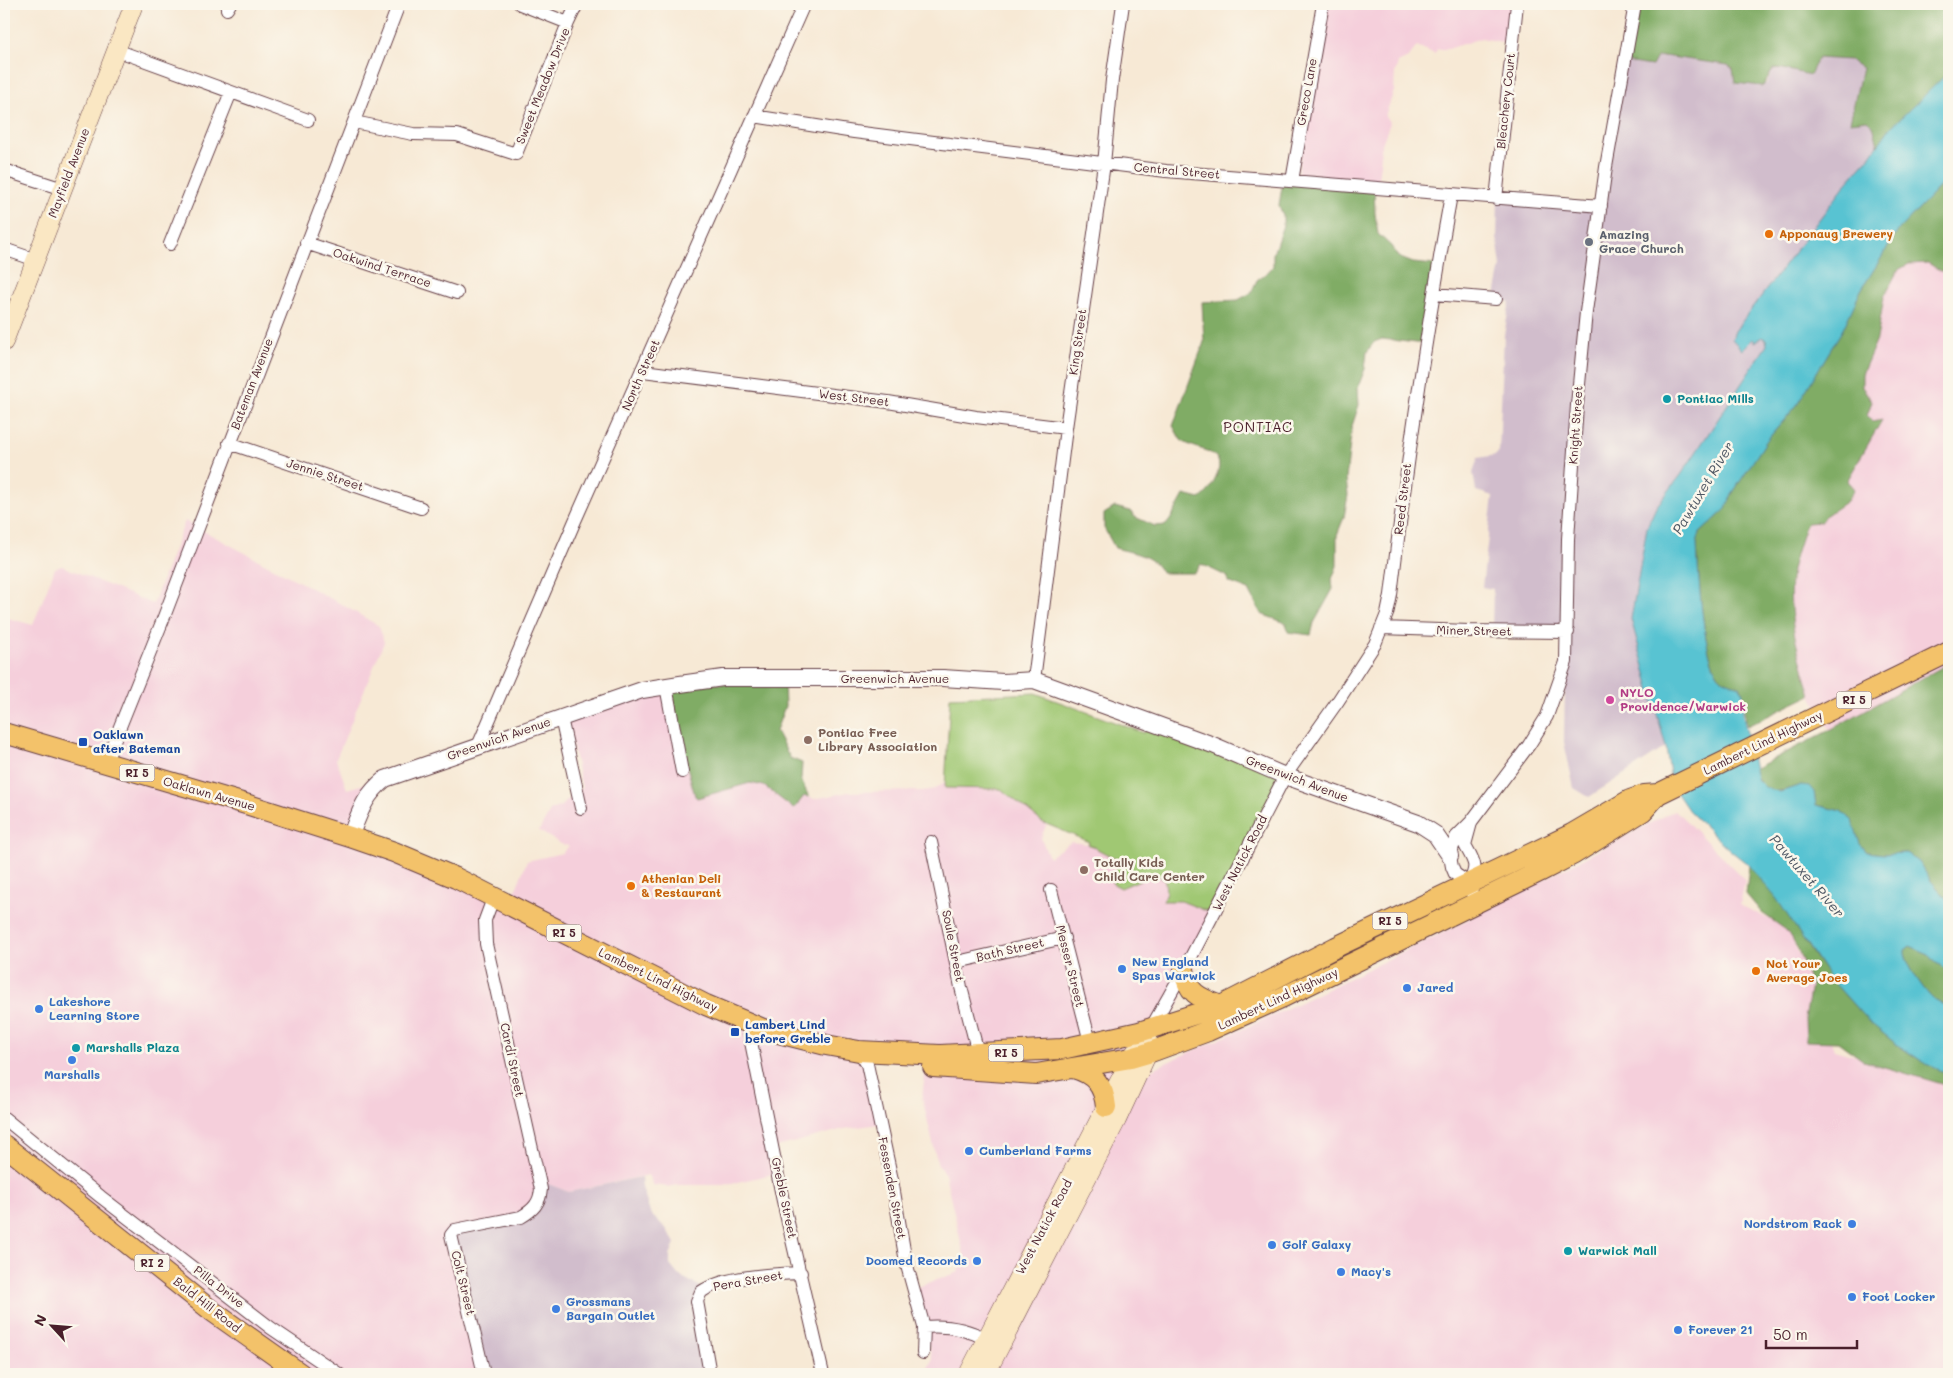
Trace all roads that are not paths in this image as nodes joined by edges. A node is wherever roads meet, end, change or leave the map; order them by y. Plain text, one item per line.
1 (134, 4) edge
2 (399, 4) edge
3 (520, 4) edge
4 (577, 4) edge
5 (804, 4) edge
6 (1123, 4) edge
7 (1323, 4) edge
8 (1517, 4) edge
9 (1635, 4) edge
10 (568, 23) junction
11 (116, 50) junction
12 (231, 92) junction
13 (754, 116) junction
14 (308, 120) dead end
15 (354, 122) junction
16 (1104, 164) junction
17 (4, 170) edge
18 (1292, 181) junction
19 (63, 189) junction
20 (1451, 195) junction
21 (1496, 199) junction
22 (1601, 206) junction
23 (170, 244) dead end
24 (306, 244) junction
25 (4, 250) edge
26 (36, 260) junction
27 (457, 293) dead end
28 (1434, 294) junction
29 (1496, 299) dead end
30 (4, 342) edge
31 (643, 370) junction
32 (1066, 428) junction
33 (230, 443) junction
34 (421, 508) dead end
35 (1381, 628) junction
36 (1568, 632) junction
37 (1949, 652) edge
38 (1034, 680) junction
39 (666, 686) junction
40 (561, 718) junction
41 (4, 733) edge
42 (478, 746) junction
43 (105, 764) junction
44 (682, 772) dead end
45 (1286, 776) junction
46 (1658, 794) junction
47 (581, 808) dead end
48 (270, 811) joint
49 (1471, 822) junction
50 (350, 837) junction
51 (931, 842) dead end
52 (1450, 856) junction
53 (1468, 883) junction
54 (1051, 890) dead end
55 (494, 896) junction
56 (1475, 903) junction
57 (1064, 938) junction
58 (956, 962) junction
59 (1184, 969) junction
60 (1221, 1006) junction
61 (747, 1022) junction
62 (1150, 1028) junction
63 (1090, 1042) junction
64 (977, 1049) dead end
65 (858, 1051) junction
66 (1140, 1055) junction
67 (1073, 1068) junction
68 (1106, 1107) junction
69 (4, 1118) edge
70 (4, 1145) edge
71 (521, 1216) joint
72 (801, 1272) junction
73 (212, 1311) junction
74 (924, 1327) junction
75 (986, 1339) junction
76 (923, 1353) dead end
77 (290, 1374) edge
78 (301, 1374) edge
79 (339, 1374) edge
80 (484, 1374) edge
81 (710, 1374) edge
82 (824, 1374) edge
83 (968, 1374) edge
84 (986, 1374) edge

1 - 11 main road, Mayfield Avenue
2 - 15 street, Bateman Avenue
3 - 10 street
4 - 10 street, Sweet Meadow Drive
5 - 13 street, North Street
6 - 16 street, King Street
7 - 18 street, Greco Lane
8 - 21 street, Bleachery Court
9 - 22 street, Knight Street
10 - 15 street, Sweet Meadow Drive
11 - 12 street
11 - 19 main road, Mayfield Avenue
12 - 14 street
12 - 23 street
13 - 16 street, Central Street
13 - 31 street, North Street
15 - 24 street, Bateman Avenue
16 - 18 street, Central Street
16 - 32 street, King Street
17 - 19 street
18 - 20 street, Central Street
19 - 26 main road, Mayfield Avenue
20 - 21 street, Central Street
20 - 28 street, Reed Street
21 - 22 street, Central Street
22 - 36 street, Knight Street
24 - 27 street, Oakwind Terrace
24 - 33 street, Bateman Avenue
25 - 26 street
26 - 30 main road, Mayfield Avenue
28 - 29 street
28 - 35 street, Reed Street
31 - 32 street, West Street
31 - 42 street, North Street
32 - 38 street, King Street
33 - 34 street, Jennie Street
33 - 43 street, Bateman Avenue
35 - 36 street, Miner Street
35 - 45 street, Reed Street
36 - 49 street, Knight Street
37 - 46 main road, Lambert Lind Highway / RI 5
38 - 39 street, Greenwich Avenue
38 - 45 street, Greenwich Avenue
39 - 40 street, Greenwich Avenue
39 - 44 street
40 - 42 street, Greenwich Avenue
40 - 47 street
41 - 43 main road, Oaklawn Avenue / RI 5
42 - 50 street, Greenwich Avenue
43 - 48 main road, Oaklawn Avenue / RI 5
45 - 52 street, Greenwich Avenue
45 - 59 street, West Natick Road
46 - 53 main road, Lambert Lind Highway / RI 5
46 - 56 main road, Lambert Lind Highway / RI 5
48 - 50 main road, Lambert Lind Highway / RI 5
49 - 52 street, Knight Street
49 - 53 street, Knight Street
50 - 55 main road, Lambert Lind Highway / RI 5
51 - 58 street, Soule Street
52 - 53 street
53 - 56 street
53 - 60 main road, Lambert Lind Highway / RI 5
54 - 57 street, Messer Street
55 - 61 main road, Lambert Lind Highway / RI 5
55 - 71 street, Cardi Street
56 - 66 main road, Lambert Lind Highway / RI 5
57 - 58 street, Bath Street
57 - 63 street, Messer Street
58 - 64 street, Soule Street
59 - 60 main road
59 - 62 street, West Natick Road
60 - 62 main road, Lambert Lind Highway / RI 5
61 - 65 main road, Lambert Lind Highway / RI 5
61 - 72 street, Greble Street
62 - 63 main road, Lambert Lind Highway / RI 5
62 - 66 main road, West Natick Road
63 - 65 main road, Lambert Lind Highway / RI 5
65 - 67 main road, Lambert Lind Highway / RI 5
65 - 74 street, Fessenden Street
66 - 67 main road, Lambert Lind Highway / RI 5
66 - 68 main road, West Natick Road
66 - 84 main road, West Natick Road
67 - 68 main road
68 - 75 main road, West Natick Road
69 - 79 street, Pilla Drive
70 - 73 main road, Bald Hill Road / RI 2
71 - 80 street, Colt Street
72 - 81 street, Pera Street
72 - 82 street, Greble Street
73 - 77 main road
73 - 78 main road, Bald Hill Road / RI 2
74 - 75 street
74 - 76 street, Fessenden Street
75 - 83 main road, West Natick Road

